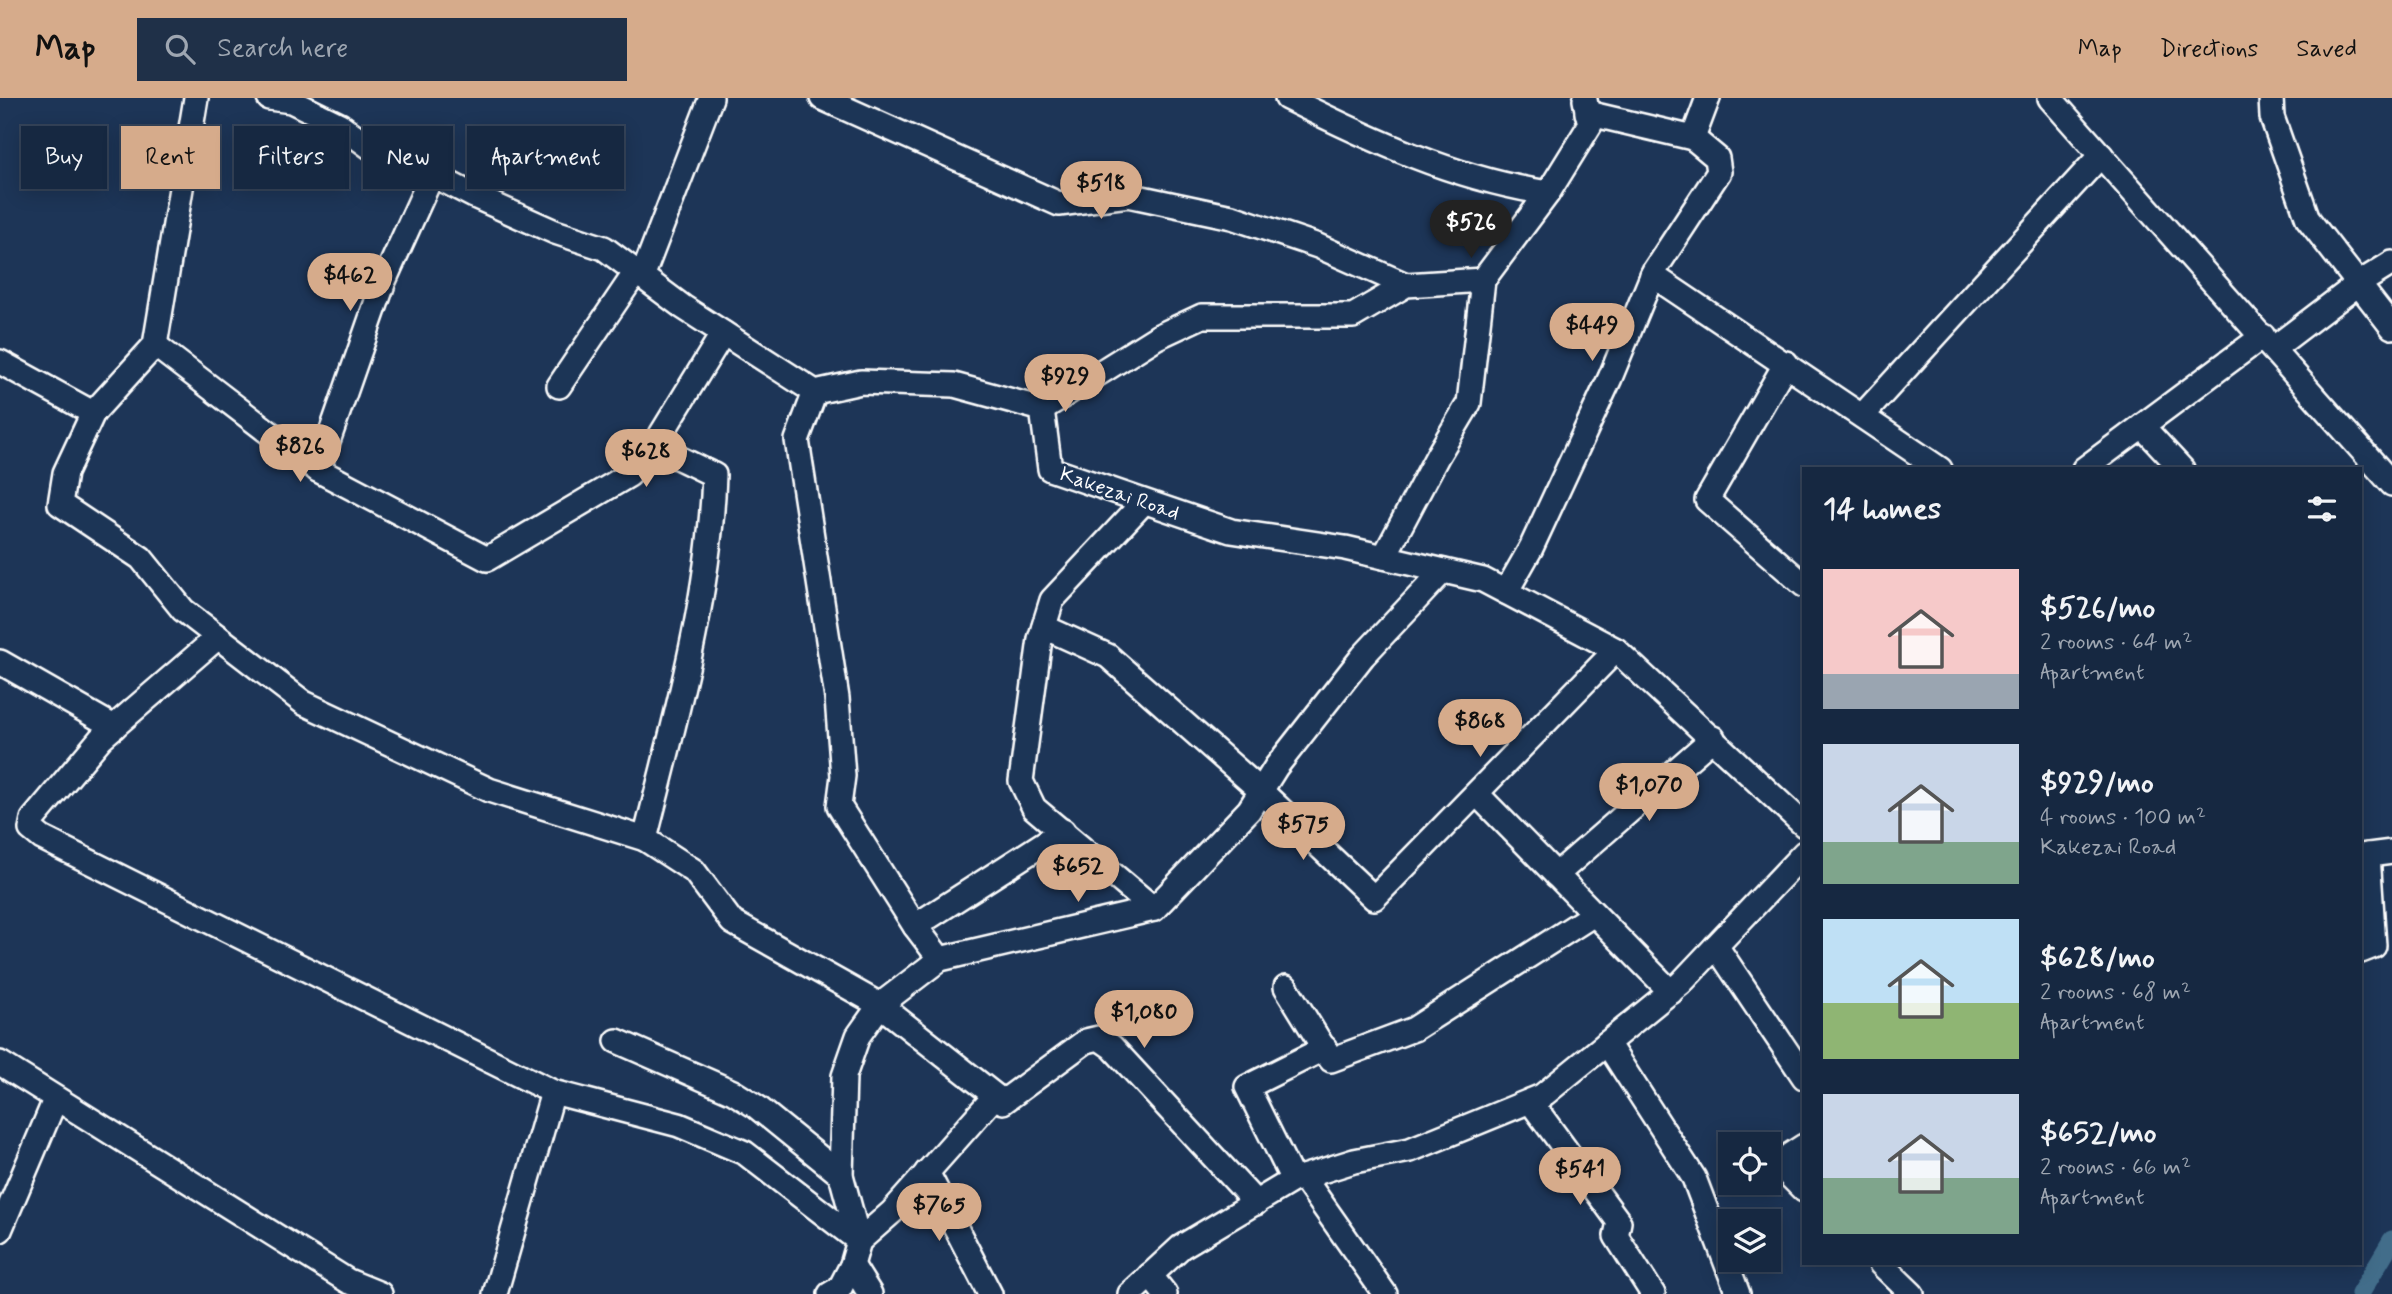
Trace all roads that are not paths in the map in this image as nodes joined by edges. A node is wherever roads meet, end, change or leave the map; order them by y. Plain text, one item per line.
1 (268, 98) edge
2 (711, 98) edge
3 (822, 98) edge
4 (1287, 98) edge
5 (1708, 98) edge
6 (2050, 98) edge
7 (2271, 98) edge
8 (204, 99) edge
9 (1586, 105) edge
10 (1693, 138) junction
11 (363, 142) edge
12 (2101, 155) junction
13 (453, 185) edge
14 (426, 189) edge
15 (1548, 193) junction
16 (2392, 263) edge
17 (639, 274) junction
18 (1652, 275) junction
19 (1483, 280) junction
20 (2358, 284) junction
21 (1406, 285) junction
22 (2392, 327) edge
23 (723, 333) junction
24 (2269, 342) junction
25 (155, 345) junction
26 (0, 362) edge
27 (1786, 363) junction
28 (559, 386) dead end
29 (815, 392) junction
30 (1042, 410) junction
31 (93, 413) junction
32 (1862, 416) junction
33 (2142, 426) junction
34 (654, 446) junction
35 (1937, 467) edge
36 (2087, 467) edge
37 (2180, 467) edge
38 (318, 470) junction
39 (2392, 484) edge
40 (1143, 502) junction
41 (1384, 557) junction
42 (1443, 571) junction
43 (1802, 583) edge
44 (1506, 592) junction
45 (1044, 627) junction
46 (218, 636) junction
47 (1616, 650) junction
48 (0, 662) edge
49 (114, 727) junction
50 (1713, 738) junction
51 (1261, 791) junction
52 (1477, 794) junction
53 (1802, 821) edge
54 (1063, 831) junction
55 (645, 839) junction
56 (2392, 852) edge
57 (1802, 855) edge
58 (2364, 855) edge
59 (1556, 874) junction
60 (1154, 909) junction
61 (1594, 914) junction
62 (915, 926) junction
63 (1716, 946) junction
64 (2362, 951) edge
65 (940, 959) junction
66 (1286, 987) dead end
67 (1671, 992) junction
68 (880, 1004) junction
69 (617, 1041) dead end
70 (1607, 1043) junction
71 (1325, 1048) junction
72 (0, 1063) edge
73 (1802, 1074) edge
74 (553, 1092) junction
75 (995, 1096) junction
76 (55, 1100) junction
77 (1530, 1101) junction
78 (1802, 1147) edge
79 (927, 1172) junction
80 (841, 1175) junction
81 (1298, 1178) junction
82 (1802, 1188) edge
83 (1256, 1203) junction
84 (0, 1230) edge
85 (859, 1241) junction
86 (852, 1265) junction
87 (1882, 1265) edge
88 (1150, 1275) junction
89 (380, 1294) edge
90 (495, 1294) edge
91 (830, 1294) edge
92 (870, 1294) edge
93 (990, 1294) edge
94 (1130, 1294) edge
95 (1165, 1294) edge
96 (1385, 1294) edge
97 (1653, 1294) edge
98 (1738, 1294) edge
99 (1912, 1294) edge

1 - 11 street
2 - 17 street
3 - 21 street
4 - 15 street
5 - 10 street
6 - 12 street
7 - 20 street
8 - 25 street
9 - 10 street
9 - 15 street
10 - 18 street
12 - 24 street
12 - 32 street
13 - 17 street
14 - 38 street
15 - 19 street
16 - 20 street
17 - 23 street
17 - 28 street
18 - 27 street
18 - 44 street
19 - 21 street
19 - 41 street
20 - 22 street
20 - 24 street
21 - 30 street
23 - 29 street
23 - 34 street
24 - 33 street
24 - 39 street
25 - 31 street
25 - 38 street
26 - 31 street
27 - 32 street
27 - 43 street
29 - 30 street
29 - 62 street
30 - 40 street, Kakezai Road
31 - 46 street
32 - 35 street
33 - 36 street
33 - 37 street
34 - 38 street
34 - 55 street
40 - 41 street, Kakezai Road
40 - 45 street
41 - 42 street, Kakezai Road
42 - 44 street, Kakezai Road
42 - 51 street
44 - 47 street, Kakezai Road
45 - 51 street
45 - 54 street
46 - 49 street
46 - 55 street
47 - 50 street, Kakezai Road
47 - 52 street
48 - 49 street
49 - 74 street
50 - 53 street, Kakezai Road
50 - 59 street
51 - 52 street
51 - 60 street
52 - 59 street
54 - 60 street
54 - 62 street
55 - 68 street
56 - 58 street
57 - 63 street
58 - 64 street
59 - 61 street
60 - 65 street
61 - 67 street
61 - 71 street
62 - 65 street
63 - 67 street
63 - 73 street
65 - 68 street
66 - 71 street
67 - 70 street
68 - 75 street
68 - 80 street
69 - 80 street
70 - 77 street
70 - 98 street
71 - 81 street
72 - 76 street
74 - 85 street
74 - 90 street
75 - 79 street
75 - 83 street
76 - 84 street
76 - 89 street
77 - 81 street
77 - 97 street
78 - 82 street
79 - 85 street
79 - 93 street
80 - 85 street
81 - 83 street
81 - 96 street
83 - 88 street
85 - 86 street
86 - 91 street
86 - 92 street
87 - 99 street
88 - 94 street
88 - 95 street

